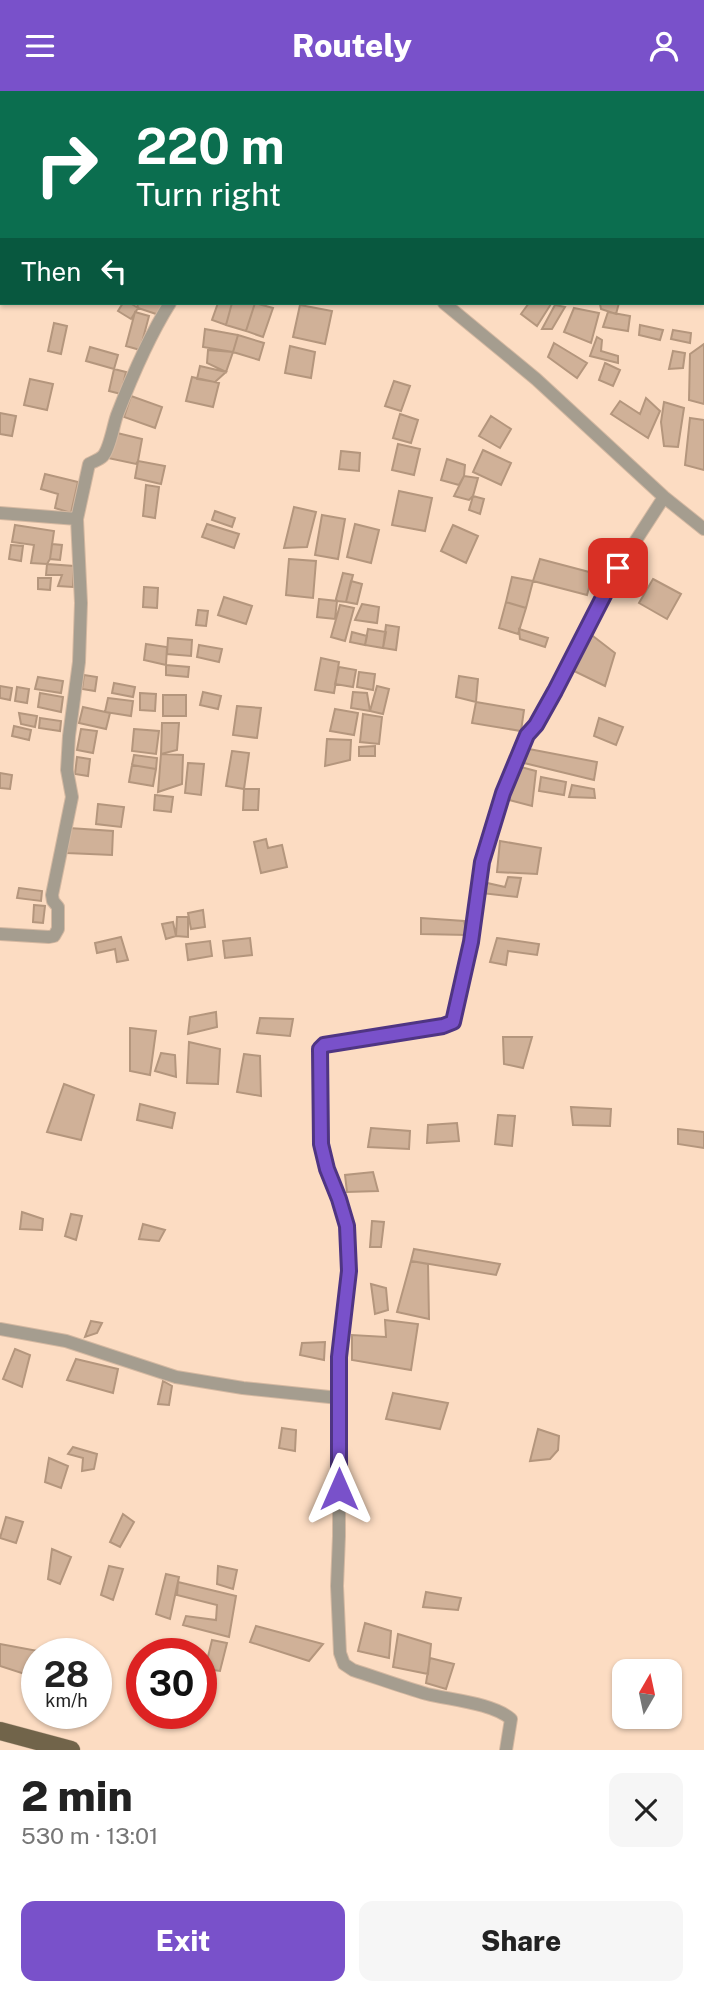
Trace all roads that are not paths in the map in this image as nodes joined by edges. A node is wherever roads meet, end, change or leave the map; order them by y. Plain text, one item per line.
1 (169, 305) edge
2 (446, 305) edge
3 (664, 497) junction
4 (0, 513) edge
5 (77, 519) junction
6 (704, 529) edge
7 (0, 934) edge
8 (0, 1329) edge
9 (339, 1398) junction
10 (0, 1731) edge
11 (71, 1750) edge
12 (506, 1750) edge

1 - 5 street
2 - 3 street
3 - 6 street
3 - 9 street
4 - 5 street
5 - 7 street
8 - 9 street
9 - 12 street
10 - 11 main road

